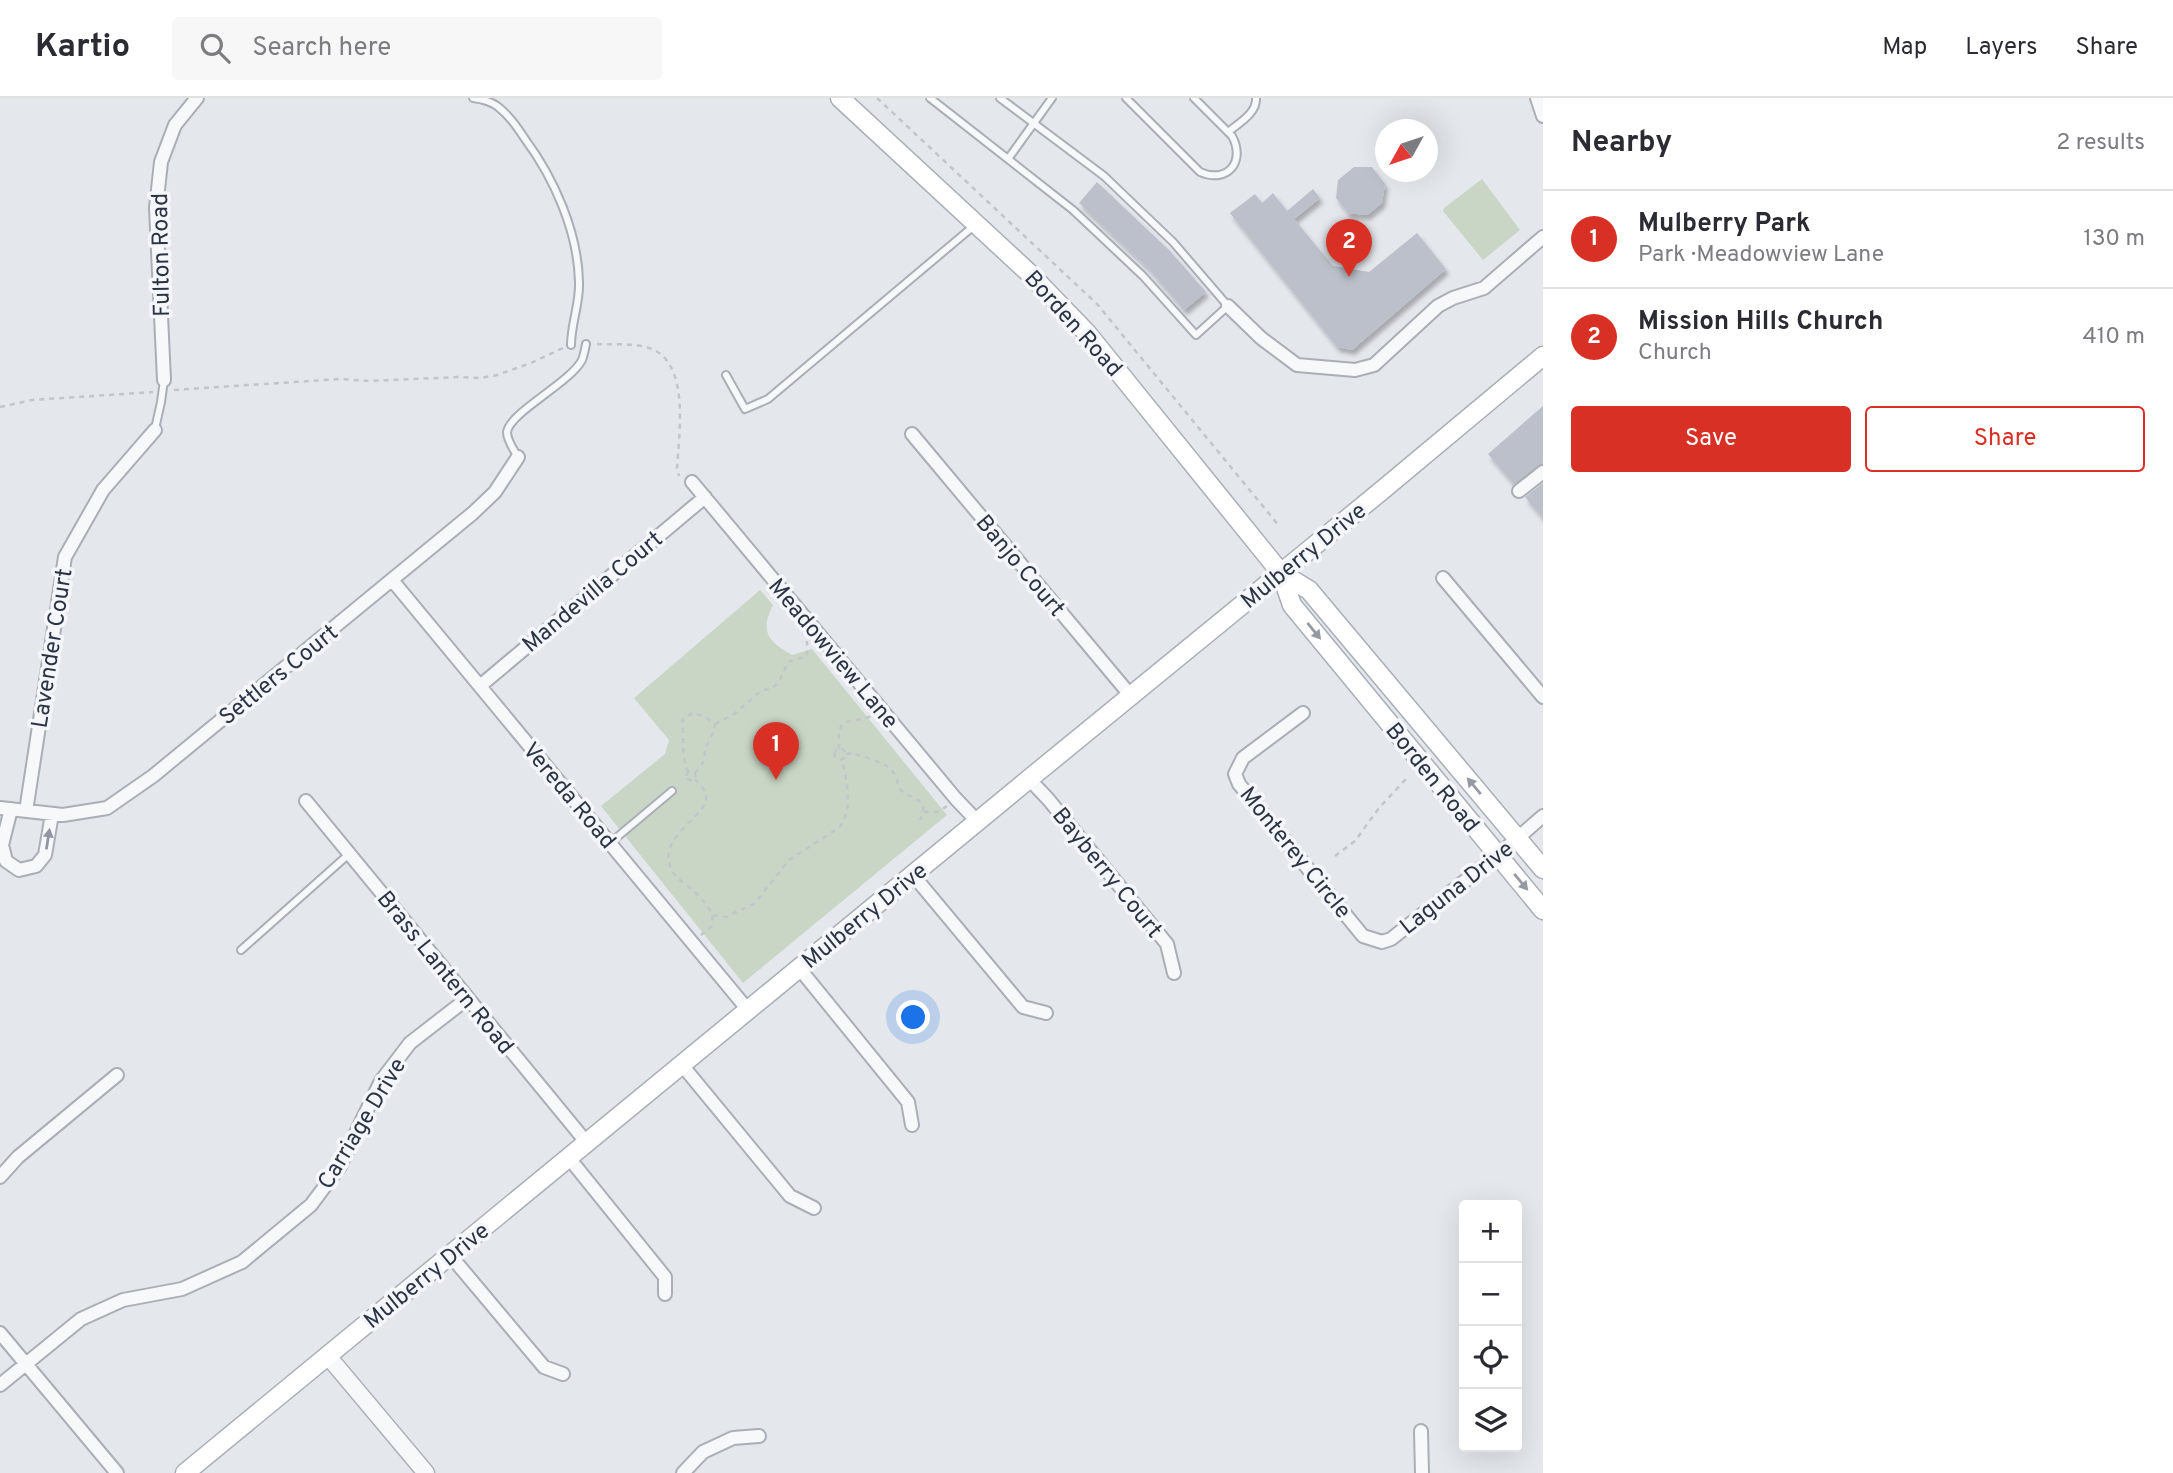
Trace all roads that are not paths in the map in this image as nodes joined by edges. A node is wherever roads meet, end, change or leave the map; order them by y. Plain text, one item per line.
1 (197, 98) edge
2 (472, 98) edge
3 (841, 98) edge
4 (930, 98) edge
5 (1000, 98) edge
6 (1052, 98) edge
7 (1126, 98) edge
8 (1194, 98) edge
9 (1256, 98) edge
10 (1537, 98) edge
11 (1543, 116) edge
12 (1034, 123) junction
13 (1228, 132) junction
14 (1008, 159) junction
15 (977, 224) junction
16 (1543, 237) edge
17 (1228, 306) junction
18 (586, 344) road end
19 (570, 345) road end
20 (1543, 356) edge
21 (726, 375) dead end
22 (163, 385) joint
23 (155, 430) joint
24 (912, 433) dead end
25 (517, 457) joint
26 (1543, 472) edge
27 (686, 482) road end
28 (1519, 491) dead end
29 (705, 497) junction
30 (1281, 573) junction
31 (1443, 578) dead end
32 (392, 580) junction
33 (480, 686) junction
34 (1131, 696) junction
35 (1543, 697) edge
36 (1303, 713) dead end
37 (1028, 779) junction
38 (672, 791) dead end
39 (306, 801) dead end
40 (5, 808) edge
41 (26, 811) junction
42 (52, 814) junction
43 (1543, 816) edge
44 (978, 822) junction
45 (1518, 838) junction
46 (610, 844) junction
47 (349, 854) junction
48 (1497, 855) junction
49 (1543, 869) edge
50 (913, 875) junction
51 (1543, 910) edge
52 (1363, 936) joint
53 (241, 950) dead end
54 (799, 968) junction
55 (1174, 973) dead end
56 (468, 998) junction
57 (748, 1010) junction
58 (1045, 1013) dead end
59 (682, 1065) junction
60 (117, 1075) dead end
61 (912, 1125) dead end
62 (587, 1143) junction
63 (569, 1158) junction
64 (0, 1177) edge
65 (814, 1209) dead end
66 (450, 1255) junction
67 (665, 1294) dead end
68 (0, 1332) edge
69 (327, 1355) junction
70 (26, 1363) junction
71 (563, 1374) dead end
72 (0, 1385) edge
73 (1421, 1431) dead end
74 (759, 1436) dead end
75 (117, 1473) edge
76 (185, 1473) edge
77 (426, 1473) edge
78 (683, 1473) edge
79 (1422, 1473) edge

1 - 22 street, Fulton Road
2 - 19 lane
3 - 15 main road, Borden Road
4 - 14 lane
5 - 12 lane
6 - 12 lane
7 - 13 lane
8 - 13 lane
9 - 13 lane
10 - 11 street
12 - 14 lane
12 - 17 lane
14 - 17 lane
15 - 21 lane
15 - 30 main road, Borden Road
16 - 17 street
18 - 25 lane
20 - 30 main road, Mulberry Drive
22 - 23 lane
23 - 41 street, Lavender Court
24 - 34 street, Banjo Court
25 - 32 street, Settlers Court
26 - 28 street
27 - 29 street, Meadowview Lane
29 - 33 street, Mandevilla Court
29 - 44 street, Meadowview Lane
30 - 34 main road, Mulberry Drive
45 -> 30 main road, Borden Road
30 -> 48 main road, Borden Road
31 - 35 street
32 - 33 street, Vereda Road
32 - 42 street, Settlers Court
33 - 46 street, Vereda Road
34 - 37 main road, Mulberry Drive
36 - 52 street, Monterey Circle
37 - 44 main road, Mulberry Drive
37 - 55 street, Bayberry Court
38 - 46 lane
39 - 47 street, Brass Lantern Road
40 - 41 street, Settlers Court
40 -> 42 street
41 - 42 street, Settlers Court
43 - 45 street, Laguna Drive
44 - 50 main road, Mulberry Drive
45 - 48 street, Laguna Drive
45 - 49 main road, Borden Road
46 - 57 street, Vereda Road
47 - 53 lane
47 - 56 street, Brass Lantern Road
48 -> 51 main road, Borden Road
48 - 52 street, Laguna Drive
50 - 54 main road, Mulberry Drive
50 - 58 street
54 - 57 main road, Mulberry Drive
54 - 61 street
56 - 62 street, Brass Lantern Road
56 - 70 street, Carriage Drive
57 - 59 main road, Mulberry Drive
59 - 62 main road, Mulberry Drive
59 - 65 street
60 - 64 street
62 - 63 main road, Mulberry Drive
63 - 66 main road, Mulberry Drive
63 - 67 street
66 - 69 main road, Mulberry Drive
66 - 71 street
68 - 70 street
69 - 76 main road, Mulberry Drive
69 - 77 street
70 - 72 street, Carriage Drive
70 - 75 street
73 - 79 street
74 - 78 street

